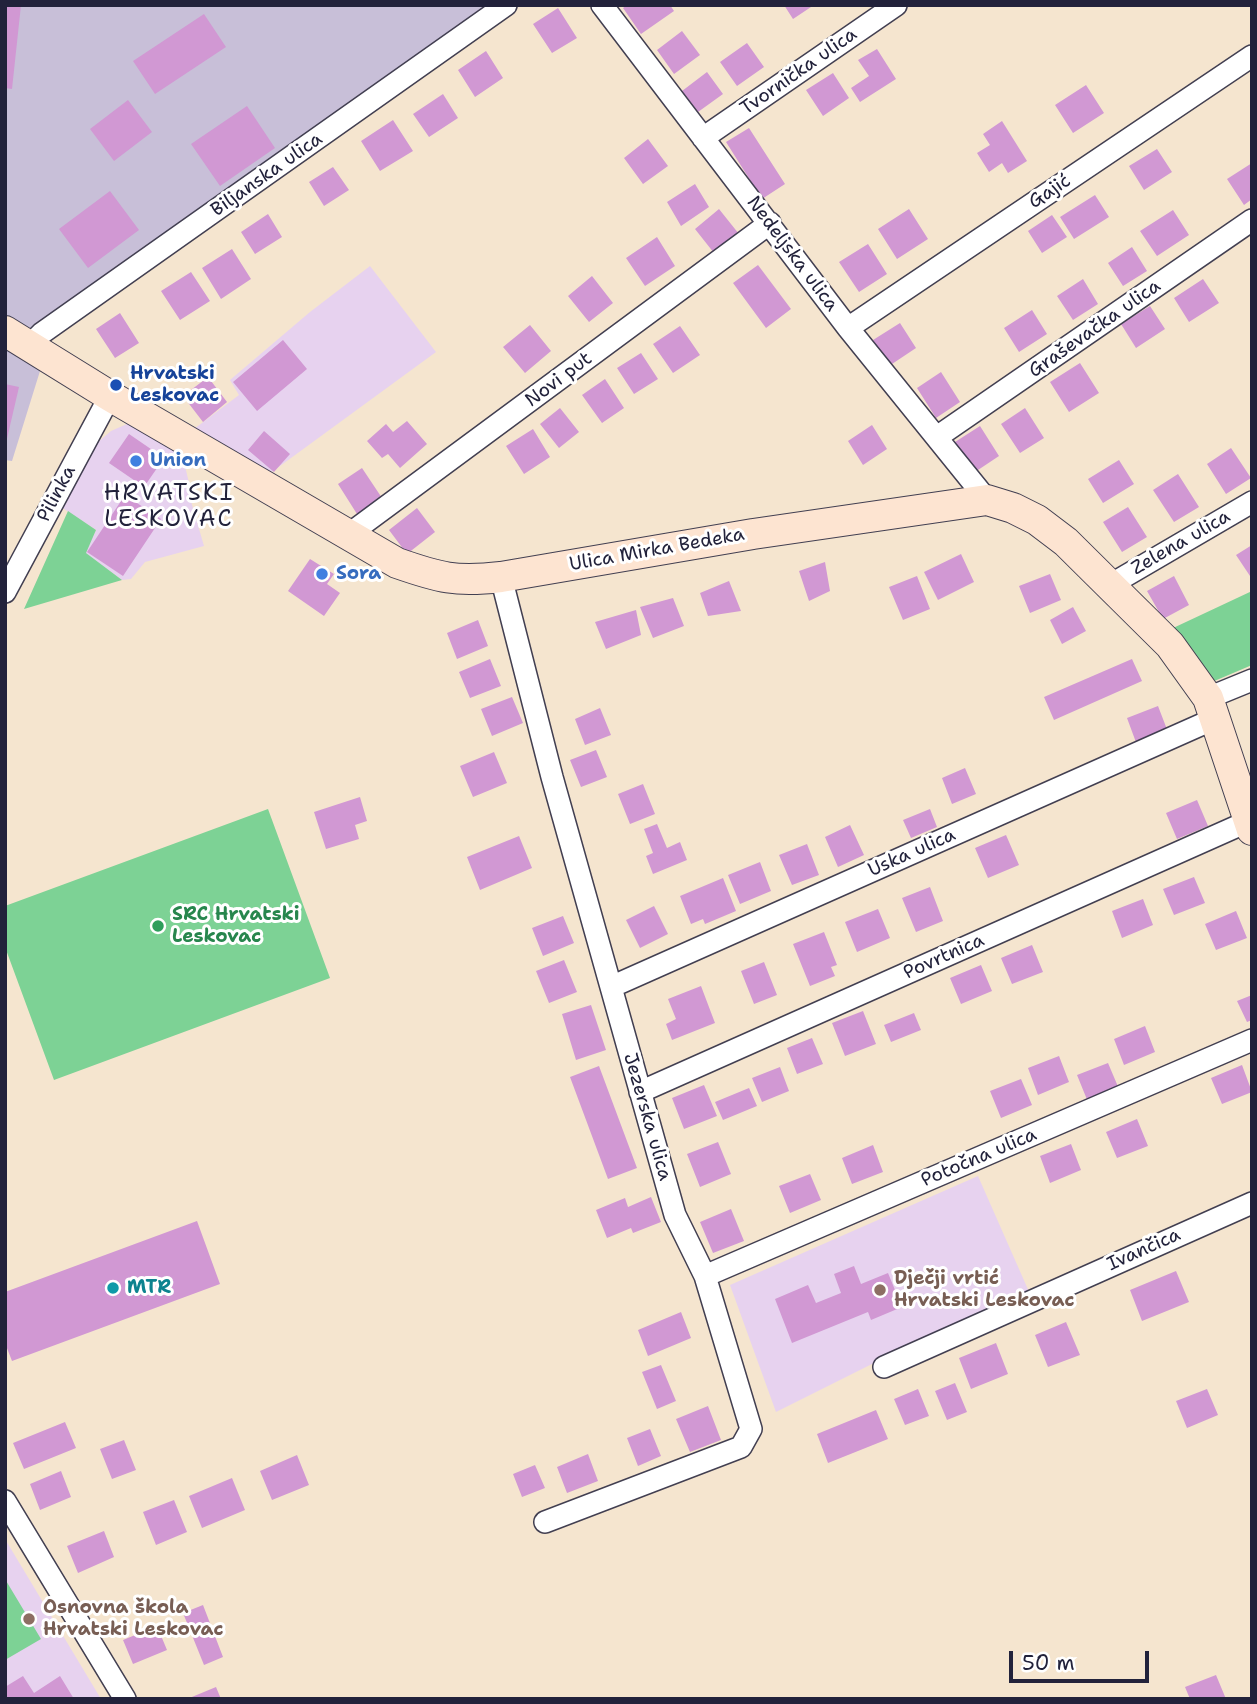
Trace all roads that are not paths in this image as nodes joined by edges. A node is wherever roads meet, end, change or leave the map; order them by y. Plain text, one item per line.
1 (506, 5) edge
2 (602, 5) edge
3 (896, 5) edge
4 (1252, 56) edge
5 (703, 138) junction
6 (1252, 220) edge
7 (769, 223) junction
8 (848, 328) junction
9 (17, 339) edge
10 (110, 396) junction
11 (937, 437) junction
12 (987, 500) junction
13 (1252, 502) edge
14 (348, 534) junction
15 (501, 577) junction
16 (1110, 584) junction
17 (5, 592) edge
18 (1252, 680) edge
19 (1211, 709) junction
20 (1243, 775) edge
21 (1250, 825) edge
22 (611, 987) junction
23 (1252, 1040) edge
24 (640, 1092) junction
25 (1252, 1202) edge
26 (705, 1276) junction
27 (884, 1367) dead end
28 (5, 1501) edge
29 (545, 1522) dead end
30 (125, 1699) edge

1 - 9 street, Biljanska ulica
2 - 5 street, Nedeljska ulica
3 - 5 street, Tvornička ulica
4 - 8 street, Gajić
5 - 7 street, Nedeljska ulica
6 - 11 street, Graševačka ulica
7 - 8 street, Nedeljska ulica
7 - 14 street, Novi put
8 - 11 street, Nedeljska ulica
9 - 10 main road, Ulica Mirka Bedeka
10 - 14 main road, Ulica Mirka Bedeka
10 - 17 street, Pilinka
11 - 12 street, Nedeljska ulica
12 - 15 main road, Ulica Mirka Bedeka
12 - 16 main road, Ulica Mirka Bedeka
13 - 16 street, Zelena ulica
14 - 15 main road, Ulica Mirka Bedeka
15 - 22 street, Jezerska ulica
16 - 19 main road, Ulica Mirka Bedeka
18 - 19 street, Uska ulica
19 - 20 main road, Ulica Mirka Bedeka
19 - 22 street, Uska ulica
20 - 21 main road, Ulica Mirka Bedeka
21 - 24 street, Povrtnica
22 - 24 street, Jezerska ulica
23 - 26 street, Potočna ulica
24 - 26 street, Jezerska ulica
25 - 27 street, Ivančica
26 - 29 street, Jezerska ulica
28 - 30 street

